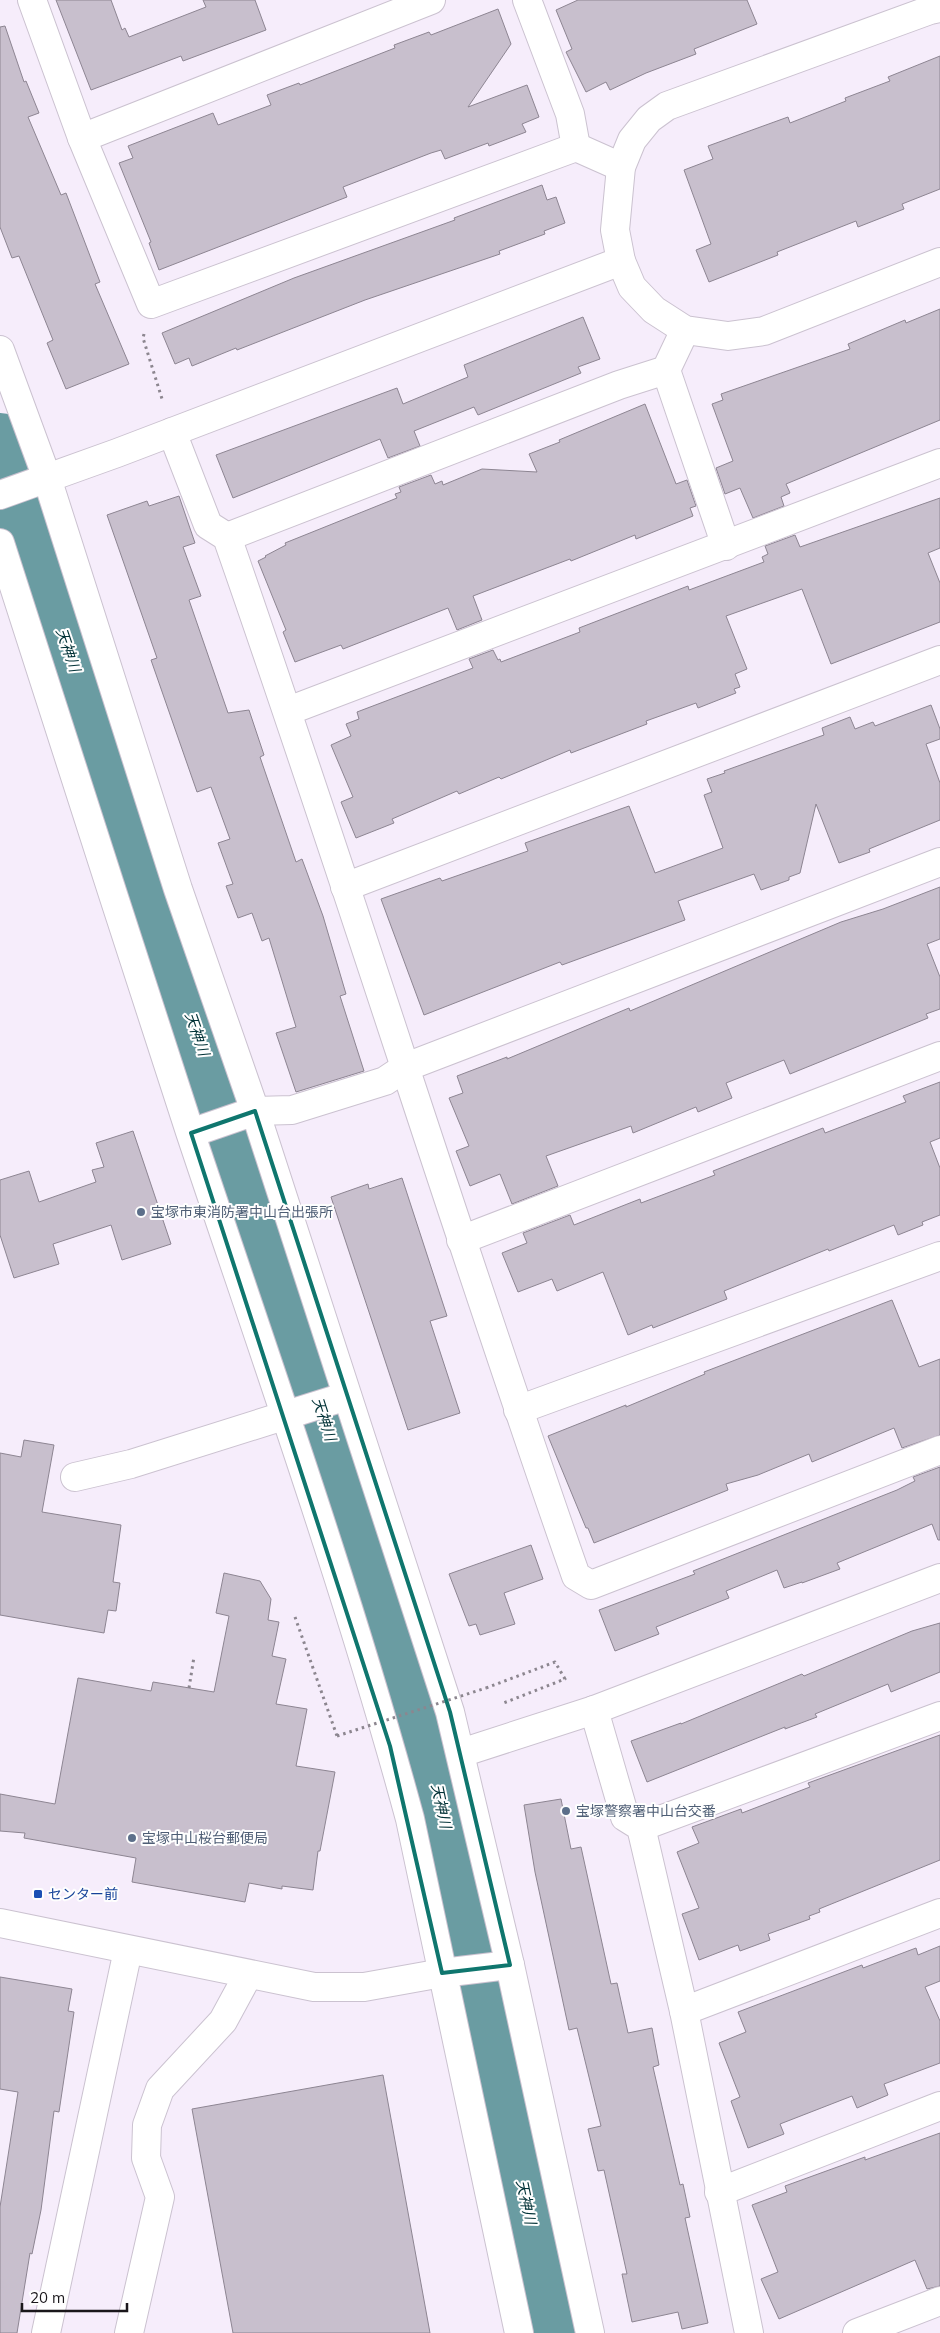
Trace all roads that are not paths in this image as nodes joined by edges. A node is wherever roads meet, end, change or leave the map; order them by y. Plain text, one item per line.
1 (32, 0) edge
2 (431, 0) edge
3 (527, 0) edge
4 (932, 6) edge
5 (82, 138) junction
6 (576, 148) junction
7 (621, 167) junction
8 (621, 261) junction
9 (940, 262) edge
10 (685, 330) junction
11 (0, 350) edge
12 (666, 370) junction
13 (172, 432) junction
14 (940, 463) edge
15 (46, 478) junction
16 (0, 495) edge
17 (227, 537) junction
18 (0, 543) edge
19 (726, 546) junction
20 (940, 660) edge
21 (288, 711) junction
22 (940, 862) edge
23 (345, 887) junction
24 (940, 1056) edge
25 (406, 1067) junction
26 (255, 1111) junction
27 (191, 1133) junction
28 (461, 1240) junction
29 (940, 1256) edge
30 (317, 1406) junction
31 (518, 1410) junction
32 (940, 1450) edge
33 (75, 1477) dead end
34 (940, 1578) edge
35 (594, 1710) junction
36 (940, 1716) edge
37 (460, 1752) junction
38 (641, 1828) junction
39 (940, 1913) edge
40 (0, 1923) edge
41 (128, 1950) junction
42 (502, 1966) junction
43 (450, 1972) junction
44 (248, 1975) junction
45 (684, 2011) junction
46 (940, 2106) edge
47 (719, 2192) junction
48 (940, 2301) edge
49 (46, 2333) edge
50 (129, 2333) edge
51 (519, 2333) edge
52 (590, 2333) edge
53 (749, 2333) edge
54 (857, 2333) edge

1 - 5 street
2 - 5 street
3 - 6 street
4 - 7 street
5 - 6 street
6 - 7 street
7 - 8 street
8 - 10 street
8 - 13 street
9 - 10 street
10 - 12 street
11 - 15 street
12 - 17 street
12 - 19 street
13 - 15 street
13 - 17 street
14 - 19 street
15 - 16 street
15 - 26 street
17 - 21 street
18 - 27 street
19 - 21 street
20 - 23 street
21 - 23 street
22 - 25 street
23 - 25 street
24 - 28 street
25 - 26 street
25 - 28 street
26 - 27 street
26 - 30 street
27 - 30 street
28 - 31 street
29 - 31 street
30 - 33 street
30 - 37 street
30 - 43 street
31 - 32 street
34 - 35 street
35 - 37 street
35 - 38 street
36 - 38 street
37 - 42 street
38 - 45 street
39 - 45 street
40 - 41 street
41 - 44 street
41 - 49 street
42 - 43 street
42 - 52 street
43 - 44 street
43 - 51 street
44 - 50 street
45 - 47 street
46 - 47 street
47 - 53 street
48 - 54 street

